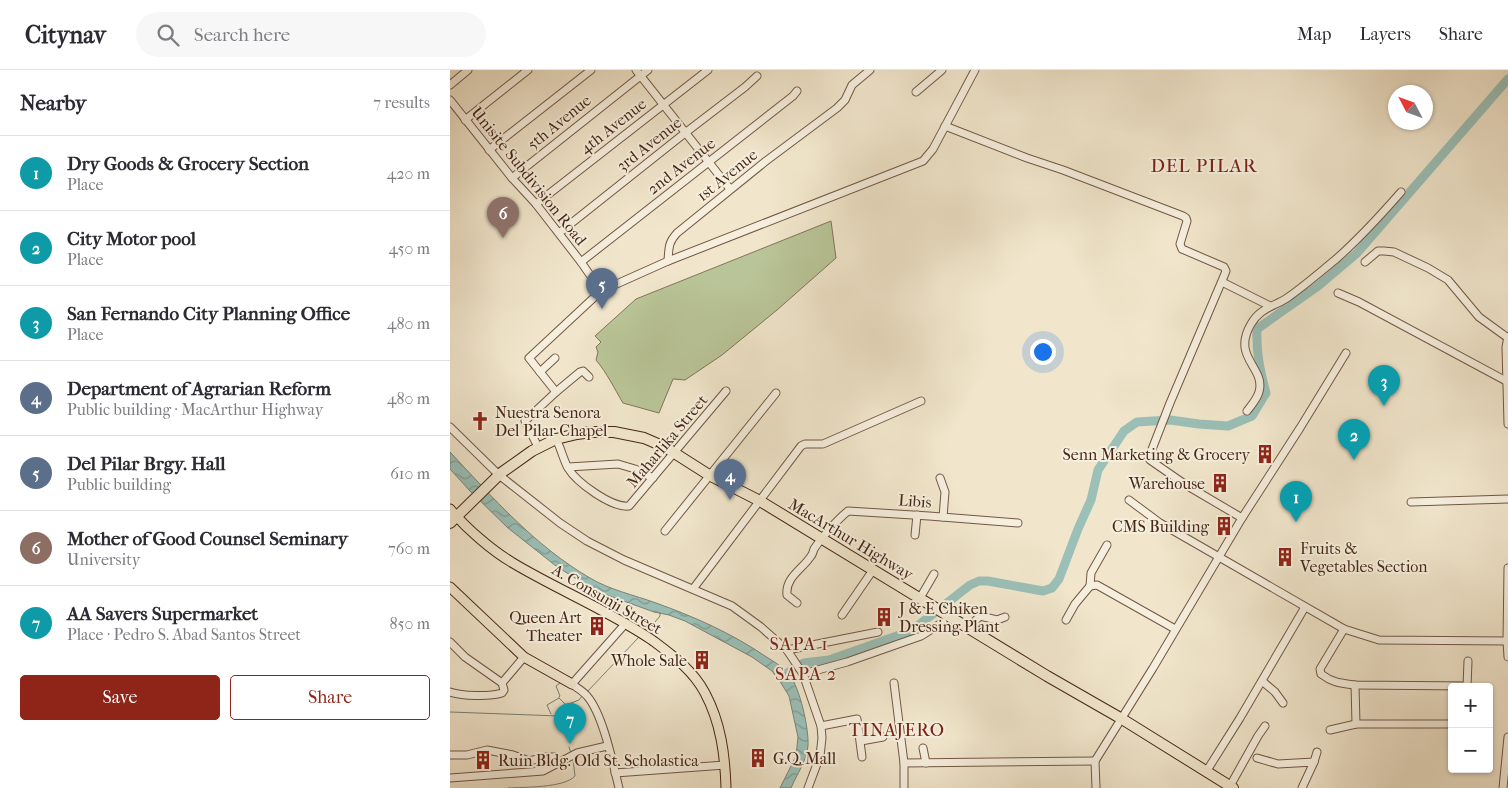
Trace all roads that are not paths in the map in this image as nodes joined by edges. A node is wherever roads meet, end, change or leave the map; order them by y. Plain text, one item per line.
1 (468, 70) edge
2 (528, 70) edge
3 (591, 70) edge
4 (648, 70) edge
5 (708, 70) edge
6 (870, 70) edge
7 (942, 70) edge
8 (975, 70) edge
9 (638, 73) edge
10 (757, 76) dead end
11 (450, 85) edge
12 (797, 91) dead end
13 (916, 92) dead end
14 (450, 100) edge
15 (663, 104) junction
16 (465, 120) junction
17 (945, 126) junction
18 (685, 133) junction
19 (490, 150) junction
20 (708, 161) junction
21 (512, 178) junction
22 (730, 189) junction
23 (1401, 192) dead end
24 (536, 204) junction
25 (559, 233) junction
26 (668, 261) junction
27 (581, 262) junction
28 (1364, 262) dead end
29 (1222, 282) junction
30 (601, 291) junction
31 (1338, 292) dead end
32 (1270, 306) junction
33 (1508, 338) edge
34 (1346, 352) dead end
35 (555, 358) dead end
36 (540, 372) junction
37 (589, 377) dead end
38 (1508, 382) edge
39 (726, 391) dead end
40 (556, 392) junction
41 (776, 393) dead end
42 (921, 401) dead end
43 (1247, 411) dead end
44 (1508, 424) edge
45 (450, 427) edge
46 (556, 439) junction
47 (538, 447) junction
48 (675, 452) junction
49 (568, 467) junction
50 (499, 475) junction
51 (710, 475) junction
52 (653, 478) junction
53 (940, 478) dead end
54 (1508, 499) edge
55 (1129, 500) dead end
56 (760, 501) junction
57 (1411, 502) dead end
58 (917, 515) junction
59 (452, 516) edge
60 (943, 517) junction
61 (1242, 518) junction
62 (1018, 523) dead end
63 (664, 531) dead end
64 (915, 535) dead end
65 (822, 539) junction
66 (1106, 545) dead end
67 (1220, 557) junction
68 (1508, 568) edge
69 (874, 570) junction
70 (934, 574) dead end
71 (1090, 586) junction
72 (450, 587) edge
73 (693, 589) junction
74 (920, 598) junction
75 (797, 603) dead end
76 (1305, 608) junction
77 (842, 615) dead end
78 (1006, 617) dead end
79 (946, 619) junction
80 (1066, 620) dead end
81 (626, 623) junction
82 (969, 627) junction
83 (1175, 629) junction
84 (1344, 629) junction
85 (878, 632) dead end
86 (1507, 641) junction
87 (450, 642) edge
88 (789, 654) junction
89 (524, 657) junction
90 (1508, 658) edge
91 (1468, 661) dead end
92 (802, 673) junction
93 (1262, 681) junction
94 (502, 683) junction
95 (894, 683) dead end
96 (1467, 683) edge
97 (572, 684) junction
98 (1355, 685) junction
99 (1448, 686) edge
100 (450, 692) edge
101 (1283, 703) dead end
102 (1122, 719) junction
103 (1356, 724) junction
104 (1448, 724) edge
105 (822, 726) junction
106 (1265, 726) dead end
107 (1330, 730) dead end
108 (883, 737) dead end
109 (1508, 737) edge
110 (861, 741) junction
111 (608, 746) junction
112 (923, 748) dead end
113 (1318, 752) dead end
114 (450, 755) edge
115 (862, 757) dead end
116 (555, 758) dead end
117 (1257, 758) dead end
118 (1095, 761) junction
119 (529, 762) junction
120 (1314, 762) junction
121 (904, 763) junction
122 (926, 763) junction
123 (725, 765) junction
124 (1206, 772) junction
125 (529, 773) junction
126 (615, 773) junction
127 (450, 778) edge
128 (1232, 787) edge
129 (619, 788) edge
130 (726, 788) edge
131 (808, 788) edge
132 (904, 788) edge
133 (1096, 788) edge
134 (1302, 788) edge
135 (1503, 788) edge

1 - 11 street
2 - 16 street
3 - 19 street
4 - 9 street, 5th Avenue
5 - 15 street, 4th Avenue
6 - 22 street, 1st Avenue
7 - 13 street
8 - 17 street
9 - 15 street
9 - 21 street, 5th Avenue
10 - 18 street, 3rd Avenue
12 - 20 street, 2nd Avenue
14 - 16 street, Unisite Subdivision Road
15 - 18 street
15 - 24 street, 4th Avenue
16 - 19 street, Unisite Subdivision Road
17 - 26 street
17 - 29 street
18 - 20 street
18 - 25 street, 3rd Avenue
19 - 21 street, Unisite Subdivision Road
20 - 22 street
20 - 27 street, 2nd Avenue
21 - 24 street, Unisite Subdivision Road
22 - 26 street, 1st Avenue
23 - 32 street
24 - 25 street, Unisite Subdivision Road
25 - 27 street, Unisite Subdivision Road
26 - 30 street
27 - 30 street, Unisite Subdivision Road
28 - 33 street
29 - 32 street
29 - 61 street
30 - 36 street
31 - 38 street
32 - 43 street
33 - 38 street
34 - 61 street
35 - 36 street
36 - 40 street
37 - 40 street
38 - 44 street
39 - 48 street, Maharlika Street
40 - 47 street
41 - 51 street
42 - 56 street
45 - 50 street
46 - 47 highway, MacArthur Highway
46 - 48 highway, MacArthur Highway
46 - 49 street
47 - 50 highway, MacArthur Highway
48 - 51 highway, MacArthur Highway
48 - 52 street, Maharlika Street
49 - 52 street
49 - 52 street, Maharlika Street
50 - 59 highway, MacArthur Highway
50 - 73 street
51 - 56 highway, MacArthur Highway
51 - 63 street
53 - 60 street
54 - 57 street
55 - 67 street
56 - 65 highway, MacArthur Highway
56 - 73 street
58 - 60 street, Libis
58 - 64 street
58 - 65 street, Libis
59 - 81 main road, A. Consunji Street
60 - 62 street, Libis
61 - 67 street
65 - 69 highway, MacArthur Highway
65 - 75 street, Libis
66 - 71 street
67 - 76 street
67 - 83 street
68 - 86 street
69 - 74 highway, MacArthur Highway
69 - 77 street
70 - 74 street
71 - 80 street
71 - 83 street
72 - 89 main road
73 - 88 street
74 - 79 highway, MacArthur Highway
76 - 84 street
76 - 93 street
78 - 82 street
79 - 82 highway, MacArthur Highway
79 - 92 street
81 - 97 street
81 - 123 main road, A. Consunji Street
82 - 102 highway, MacArthur Highway
83 - 102 street
84 - 86 street
84 - 98 street
85 - 88 street
86 - 90 street
87 - 94 street
88 - 92 street
89 - 94 street
89 - 97 main road
91 - 96 street
92 - 105 street
93 - 101 street
93 - 124 street
94 - 100 street
95 - 121 street
97 - 111 street
98 - 99 street
98 - 103 street
102 - 118 street
102 - 124 highway, MacArthur Highway
103 - 104 street
103 - 107 street
105 - 110 street
105 - 131 street
106 - 128 street
108 - 110 street
109 - 135 street
110 - 115 street
111 - 125 street
111 - 126 street
112 - 122 street
113 - 120 street
114 - 119 street
116 - 119 street
117 - 120 street
118 - 122 street
118 - 133 street
119 - 125 street
120 - 134 street
121 - 122 street
121 - 132 street
123 - 126 street
123 - 130 main road, A. Consunji Street
124 - 128 highway, MacArthur Highway
125 - 127 street
126 - 129 street

